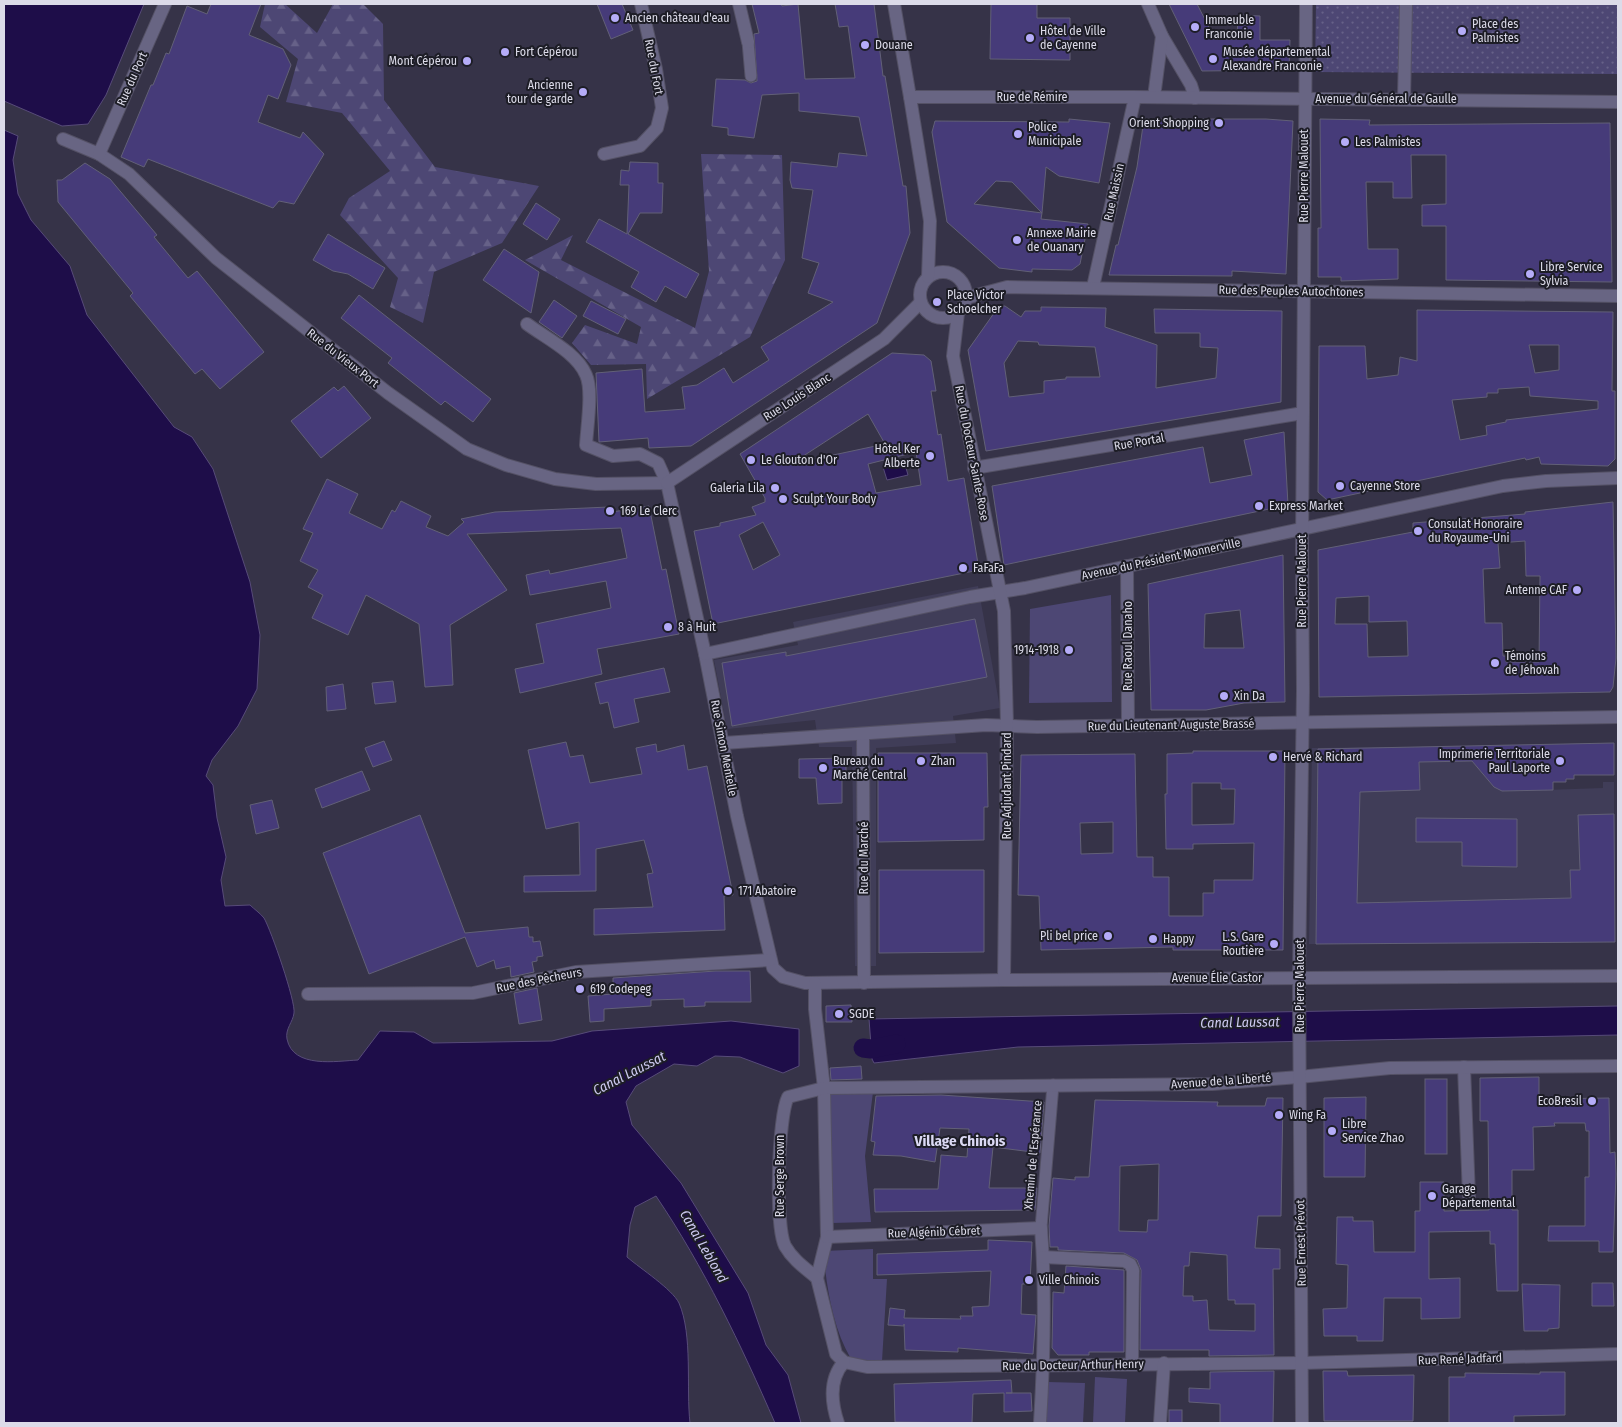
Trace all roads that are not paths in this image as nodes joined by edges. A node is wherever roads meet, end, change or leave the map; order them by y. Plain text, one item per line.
1 (165, 4) edge
2 (640, 4) edge
3 (739, 4) edge
4 (894, 4) edge
5 (1148, 4) edge
6 (1306, 4) edge
7 (1406, 4) edge
8 (1162, 36) junction
9 (748, 42) joint
10 (751, 76) dead end
11 (910, 97) junction
12 (1135, 97) junction
13 (1154, 97) junction
14 (1195, 98) junction
15 (1305, 99) junction
16 (1404, 99) junction
17 (1618, 102) edge
18 (63, 138) dead end
19 (99, 154) junction
20 (604, 154) dead end
21 (928, 276) junction
22 (1093, 287) junction
23 (1304, 292) junction
24 (1618, 296) edge
25 (966, 298) junction
26 (920, 303) junction
27 (958, 313) junction
28 (528, 324) dead end
29 (1303, 414) junction
30 (974, 468) junction
31 (1618, 478) edge
32 (667, 483) junction
33 (1302, 529) junction
34 (1126, 566) junction
35 (999, 592) junction
36 (706, 654) junction
37 (1618, 717) edge
38 (1302, 723) junction
39 (1007, 725) junction
40 (1128, 726) junction
41 (863, 734) junction
42 (724, 743) junction
43 (770, 960) junction
44 (1618, 976) edge
45 (1299, 978) junction
46 (1004, 980) junction
47 (864, 982) junction
48 (815, 983) junction
49 (308, 994) dead end
50 (1618, 1066) edge
51 (1464, 1068) junction
52 (1300, 1070) junction
53 (1053, 1085) junction
54 (824, 1088) junction
55 (1469, 1197) dead end
56 (1041, 1228) junction
57 (827, 1237) junction
58 (1043, 1258) junction
59 (818, 1278) junction
60 (1618, 1354) edge
61 (844, 1362) junction
62 (1132, 1363) junction
63 (1164, 1363) junction
64 (1302, 1363) junction
65 (1044, 1366) junction
66 (838, 1423) edge
67 (1040, 1423) edge
68 (1160, 1423) edge
69 (1302, 1423) edge

1 - 19 street, Rue du Port
2 - 20 street, Rue du Fort
3 - 9 street
4 - 11 street
5 - 8 street
6 - 15 street, Rue Pierre Malouet
7 - 16 street
8 - 13 street
8 - 14 street
9 - 10 street
11 - 12 street, Rue de Rémire
11 - 21 street
12 - 13 street, Rue de Rémire
12 - 22 street, Rue Maissin
13 - 14 street, Avenue du Général de Gaulle
14 - 15 street, Avenue du Général de Gaulle
15 - 16 street, Avenue du Général de Gaulle
15 - 23 street, Rue Pierre Malouet
16 - 17 street, Avenue du Général de Gaulle
18 - 19 street, Rue du Vieux Port
19 - 32 street, Rue du Vieux Port
21 - 25 street
21 - 26 street
22 - 23 street, Rue des Peuples Autochtones
22 - 25 street, Rue des Peuples Autochtones
23 - 24 street, Rue des Peuples Autochtones
23 - 29 street, Rue Pierre Malouet
25 - 27 street
26 - 27 street
26 - 32 street, Rue Louis Blanc
27 - 30 street, Rue du Docteur Sainte-Rose
28 - 32 street, Rue Simon Mentelle
29 - 30 street, Rue Portal
29 - 33 street, Rue Pierre Malouet
30 - 35 street, Rue du Docteur Sainte-Rose
31 - 33 street, Avenue du Président Monnerville
32 - 36 street, Rue Simon Mentelle
33 - 34 street, Avenue du Président Monnerville
33 - 38 street, Rue Pierre Malouet
34 - 35 street, Avenue du Président Monnerville
34 - 40 street, Rue Raoul Danaho
35 - 36 street, Avenue du Président Monnerville
35 - 39 street, Rue Adjudant Pindard
36 - 42 street, Rue Simon Mentelle
37 - 38 street, Rue du Lieutenant Auguste Brassé
38 - 40 street, Rue du Lieutenant Auguste Brassé
38 - 45 street, Rue Pierre Malouet
39 - 40 street, Rue du Lieutenant Auguste Brassé
39 - 41 street, Rue du Lieutenant Auguste Brassé
39 - 46 street, Rue Adjudant Pindard
41 - 42 street, Rue du Lieutenant Auguste Brassé
41 - 47 street, Rue du Marché
42 - 43 street, Rue Simon Mentelle
43 - 48 street, Rue Simon Mentelle
43 - 49 street, Rue des Pêcheurs
44 - 45 street, Avenue Élie Castor
45 - 46 street, Avenue Élie Castor
45 - 52 street, Rue Pierre Malouet
46 - 47 street, Avenue Élie Castor
47 - 48 street, Avenue Élie Castor
48 - 54 street
50 - 51 street, Avenue de la Liberté
51 - 52 street, Avenue de la Liberté
51 - 55 street
52 - 53 street, Avenue de la Liberté
52 - 64 street, Rue Ernest Prévot
53 - 54 street, Avenue de la Liberté
53 - 56 street, Xhemin de l'Espérance
54 - 57 street
54 - 59 street, Rue Serge Brown
56 - 57 street, Rue Algénib Cébret
56 - 58 street
57 - 59 street
58 - 62 street
58 - 65 street
59 - 61 street
60 - 64 street, Rue René Jadfard
61 - 65 street, Rue du Docteur Arthur Henry
61 - 66 street
62 - 63 street, Rue du Docteur Arthur Henry
62 - 65 street, Rue du Docteur Arthur Henry
63 - 64 street, Rue du Docteur Arthur Henry
63 - 68 street
64 - 69 street, Rue Ernest Prévot
65 - 67 street

